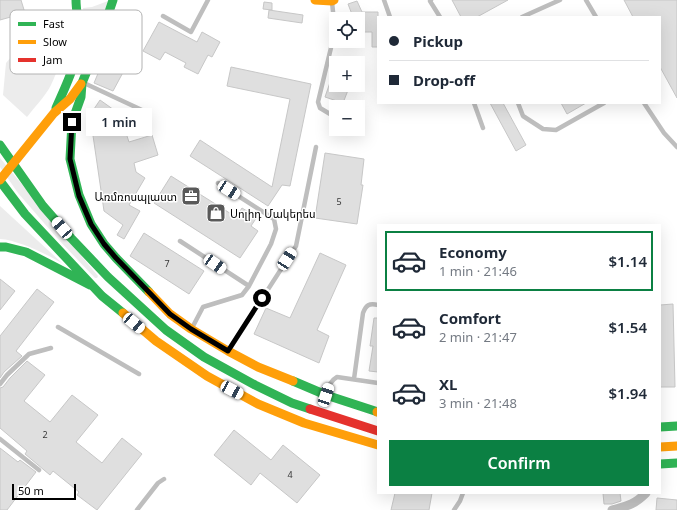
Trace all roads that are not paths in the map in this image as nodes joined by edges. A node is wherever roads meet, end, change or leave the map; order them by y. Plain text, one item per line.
1 (76, 0) edge
2 (113, 0) edge
3 (208, 0) edge
4 (315, 0) edge
5 (332, 0) edge
6 (384, 0) edge
7 (431, 0) edge
8 (558, 0) edge
9 (586, 0) edge
10 (76, 10) edge
11 (110, 10) edge
12 (163, 16) dead end
13 (390, 16) edge
14 (439, 16) edge
15 (524, 16) edge
16 (595, 16) edge
17 (71, 74) edge
18 (86, 74) edge
19 (82, 83) junction
20 (474, 104) edge
21 (518, 104) edge
22 (600, 104) edge
23 (645, 104) edge
24 (144, 111) dead end
25 (54, 113) junction
26 (329, 113) edge
27 (483, 128) dead end
28 (0, 145) edge
29 (316, 147) dead end
30 (677, 147) edge
31 (0, 180) edge
32 (218, 183) dead end
33 (180, 241) dead end
34 (0, 247) edge
35 (249, 286) junction
36 (96, 287) junction
37 (124, 292) junction
38 (377, 305) edge
39 (170, 314) junction
40 (58, 327) dead end
41 (191, 329) junction
42 (51, 348) dead end
43 (228, 351) junction
44 (139, 374) dead end
45 (354, 379) junction
46 (377, 383) edge
47 (0, 384) edge
48 (326, 395) junction
49 (377, 412) edge
50 (677, 426) edge
51 (661, 427) edge
52 (377, 431) edge
53 (0, 439) edge
54 (377, 445) edge
55 (677, 446) edge
56 (661, 447) edge
57 (677, 463) edge
58 (661, 464) edge
59 (39, 470) dead end
60 (164, 479) dead end
61 (463, 494) edge
62 (645, 494) edge
63 (137, 510) edge
64 (454, 510) edge
65 (612, 510) edge

1 - 10 main road
2 - 11 main road
3 - 12 lane
4 - 5 main road
5 - 26 lane
6 - 13 lane
7 - 14 lane
8 - 15 lane
9 - 16 lane
17 - 25 main road
18 - 19 main road
19 - 24 lane
19 - 25 main road
19 - 39 main road
20 - 27 lane
21 - 22 lane
23 - 30 lane
25 - 31 main road
28 - 37 main road
29 - 43 lane
31 - 36 main road
32 - 35 lane
33 - 35 lane
34 - 36 main road
35 - 41 lane
36 - 54 main road
37 - 39 main road
37 - 52 main road
38 - 45 lane
39 - 41 main road
40 - 44 lane
41 - 43 main road
42 - 47 lane
43 - 48 main road
45 - 46 lane
45 - 48 lane
48 - 49 main road
50 - 51 main road
53 - 59 lane
55 - 56 main road
57 - 58 main road
60 - 63 lane
61 - 64 lane
62 - 65 street

